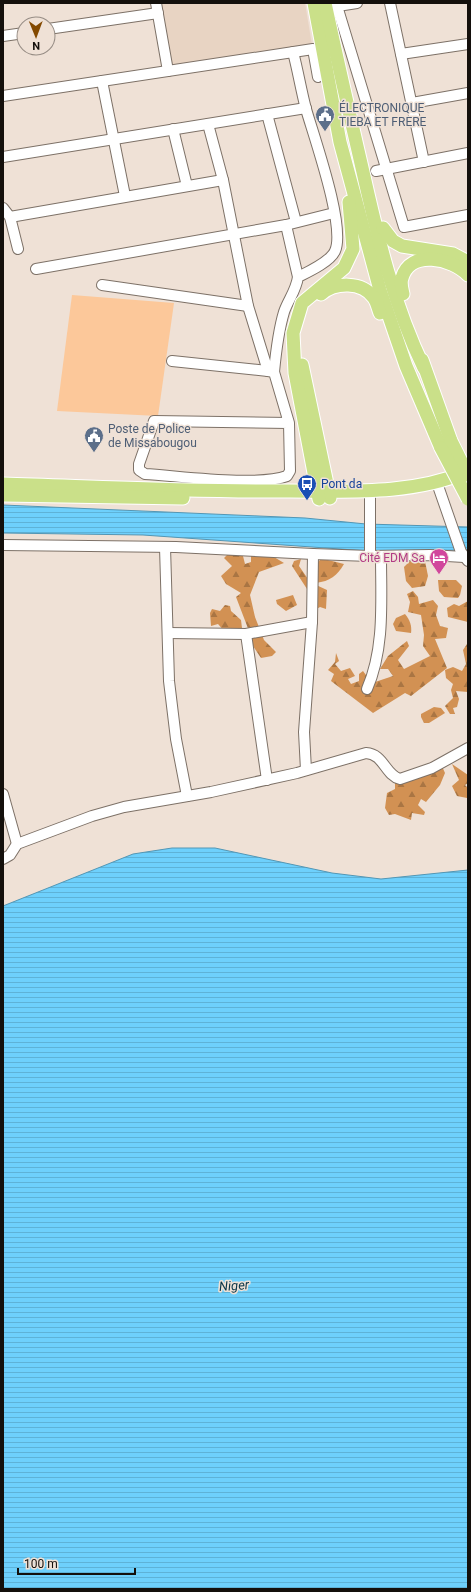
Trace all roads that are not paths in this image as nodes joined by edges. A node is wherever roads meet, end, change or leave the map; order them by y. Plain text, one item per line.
1 (357, 3) edge
2 (390, 3) edge
3 (325, 5) edge
4 (157, 8) edge
5 (56, 28) edge
6 (16, 34) edge
7 (3, 36) edge
8 (468, 44) edge
9 (293, 52) junction
10 (401, 54) junction
11 (168, 71) junction
12 (328, 75) junction
13 (102, 81) junction
14 (300, 81) junction
15 (468, 93) edge
16 (3, 96) edge
17 (412, 103) junction
18 (306, 108) junction
19 (267, 114) junction
20 (208, 124) junction
21 (173, 130) junction
22 (113, 139) junction
23 (340, 142) junction
24 (468, 153) edge
25 (3, 157) edge
26 (424, 162) junction
27 (387, 169) junction
28 (376, 171) dead end
29 (223, 180) junction
30 (364, 180) junction
31 (187, 186) junction
32 (125, 196) junction
33 (3, 208) edge
34 (334, 213) junction
35 (468, 215) edge
36 (10, 217) junction
37 (296, 222) junction
38 (352, 222) junction
39 (286, 225) junction
40 (383, 228) junction
41 (234, 234) junction
42 (18, 249) dead end
43 (468, 262) edge
44 (36, 268) dead end
45 (468, 275) edge
46 (298, 277) junction
47 (102, 286) dead end
48 (403, 294) junction
49 (374, 297) junction
50 (248, 306) junction
51 (172, 361) dead end
52 (406, 366) junction
53 (424, 368) junction
54 (271, 371) junction
55 (289, 423) junction
56 (446, 444) junction
57 (468, 471) edge
58 (468, 475) edge
59 (468, 479) edge
60 (3, 484) edge
61 (438, 486) junction
62 (241, 490) junction
63 (370, 494) junction
64 (3, 495) edge
65 (323, 495) junction
66 (468, 499) edge
67 (3, 545) edge
68 (165, 547) junction
69 (314, 554) junction
70 (374, 555) junction
71 (464, 557) edge
72 (312, 622) junction
73 (168, 633) junction
74 (246, 634) junction
75 (367, 689) dead end
76 (468, 748) edge
77 (306, 770) junction
78 (266, 780) junction
79 (3, 794) edge
80 (187, 796) junction
81 (17, 844) junction
82 (3, 859) edge

1 - 3 street
2 - 10 street
3 - 12 main road
3 - 27 street
4 - 5 street
4 - 11 street
6 - 7 street
8 - 10 street
9 - 11 street
9 - 12 street
9 - 14 street
10 - 17 street
11 - 13 street
12 - 14 street
12 - 23 main road
12 - 30 main road
13 - 16 street
13 - 22 street
14 - 18 street
15 - 17 street
17 - 26 street
18 - 19 street
18 - 34 street
19 - 20 street
19 - 37 street
20 - 21 street
20 - 29 street
21 - 22 street
21 - 31 street
22 - 25 street
22 - 32 street
23 - 38 main road
23 - 52 main road
24 - 26 street
26 - 27 street
27 - 28 street
27 - 35 street
29 - 31 street
29 - 41 street
30 - 40 main road
30 - 53 main road
31 - 32 street
32 - 36 street
33 - 36 street
34 - 37 street
34 - 46 street
36 - 42 street
37 - 39 street
38 - 49 main road
38 - 65 main road
39 - 41 street
39 - 46 street
40 - 43 main road
40 - 48 main road
41 - 44 street
41 - 50 street
45 - 48 main road
46 - 54 street
47 - 50 street
48 - 53 main road
49 - 52 main road
49 - 65 main road
50 - 54 street
51 - 54 street
52 - 56 main road
53 - 56 main road
54 - 55 street
55 - 62 street
55 - 62 street
56 - 58 main road, bridge
56 - 66 main road, bridge
57 - 61 main road
59 - 61 main road
60 - 62 main road
61 - 63 main road
61 - 71 street
62 - 64 main road
62 - 65 main road
63 - 65 main road
63 - 70 street
67 - 68 street
68 - 69 street
68 - 73 street
69 - 70 street
69 - 72 street
70 - 71 street
70 - 75 street
72 - 74 street
72 - 77 street
73 - 74 street
73 - 80 street
74 - 78 street
76 - 77 street
77 - 78 street
78 - 80 street
79 - 81 street
80 - 81 street
81 - 82 street

